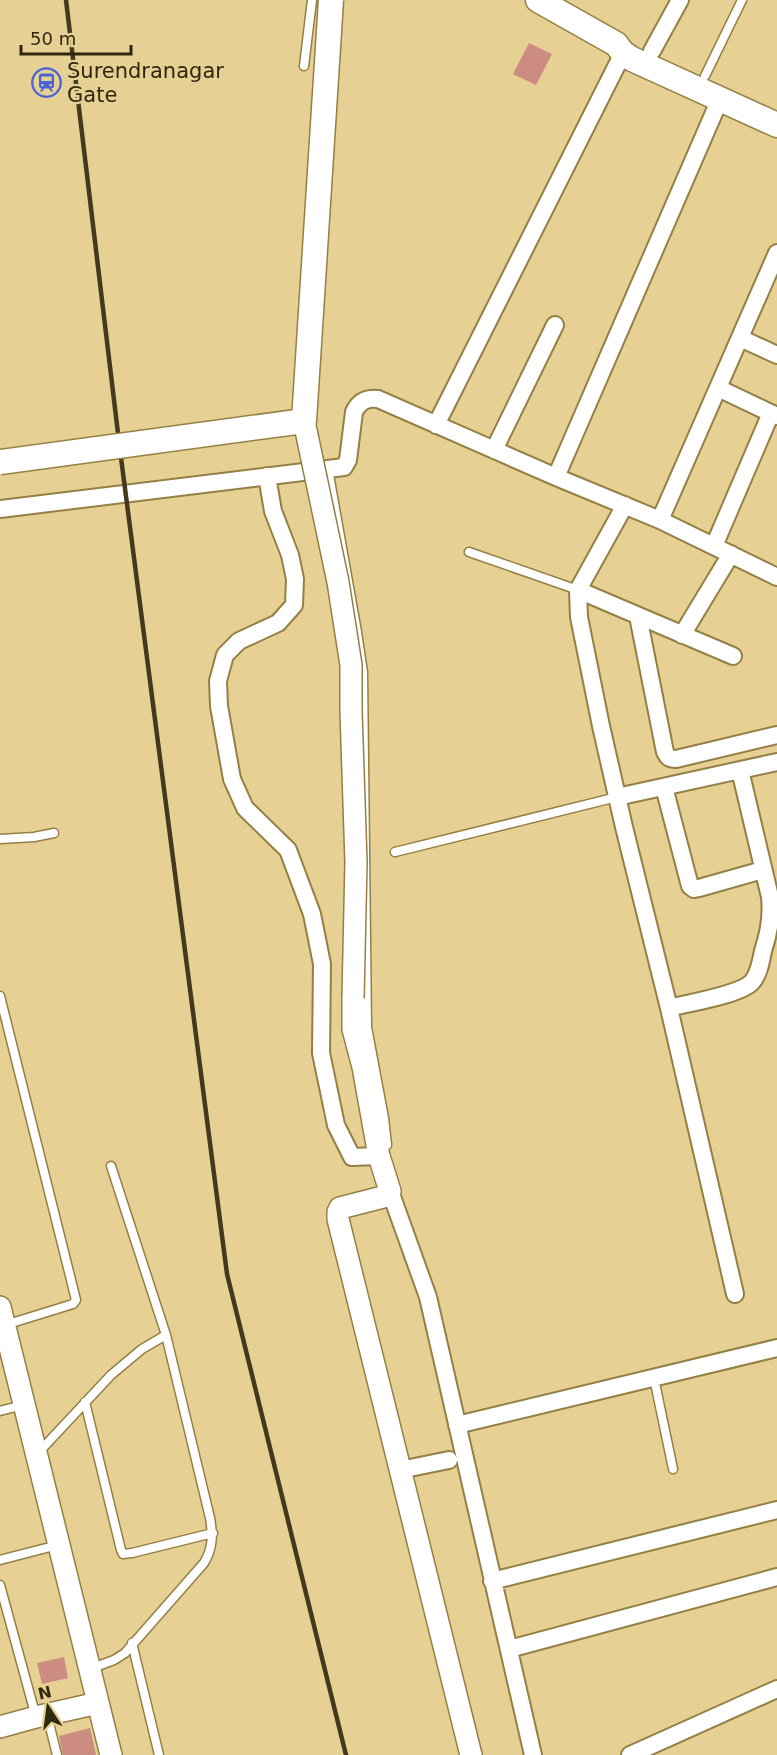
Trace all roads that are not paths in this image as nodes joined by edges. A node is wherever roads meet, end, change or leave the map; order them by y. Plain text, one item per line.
1 (312, 0) edge
2 (331, 0) edge
3 (538, 0) edge
4 (552, 0) edge
5 (680, 0) edge
6 (742, 0) edge
7 (622, 47) junction
8 (652, 51) junction
9 (304, 66) dead end
10 (705, 76) junction
11 (720, 99) junction
12 (777, 111) edge
13 (777, 125) edge
14 (777, 253) edge
15 (555, 325) dead end
16 (740, 338) junction
17 (777, 355) edge
18 (718, 387) junction
19 (774, 414) edge
20 (304, 421) junction
21 (436, 424) junction
22 (494, 450) junction
23 (0, 462) edge
24 (328, 469) junction
25 (267, 476) junction
26 (556, 477) junction
27 (625, 505) junction
28 (0, 510) edge
29 (660, 520) junction
30 (714, 546) junction
31 (469, 552) dead end
32 (731, 554) junction
33 (777, 577) edge
34 (578, 590) junction
35 (638, 616) junction
36 (682, 635) junction
37 (733, 656) dead end
38 (777, 735) edge
39 (777, 762) edge
40 (740, 770) junction
41 (664, 787) junction
42 (617, 797) junction
43 (54, 833) dead end
44 (0, 839) edge
45 (395, 852) dead end
46 (764, 870) junction
47 (0, 996) edge
48 (669, 1008) junction
49 (379, 1156) junction
50 (111, 1166) dead end
51 (390, 1191) junction
52 (735, 1294) dead end
53 (2, 1316) edge
54 (166, 1335) junction
55 (777, 1348) edge
56 (654, 1378) junction
57 (85, 1402) junction
58 (24, 1404) junction
59 (0, 1411) edge
60 (458, 1425) junction
61 (36, 1454) junction
62 (449, 1460) dead end
63 (673, 1468) dead end
64 (400, 1470) junction
65 (777, 1510) edge
66 (213, 1533) junction
67 (59, 1545) junction
68 (0, 1560) edge
69 (777, 1577) edge
70 (492, 1581) junction
71 (0, 1585) edge
72 (132, 1643) junction
73 (509, 1649) junction
74 (89, 1669) junction
75 (777, 1689) edge
76 (98, 1703) junction
77 (41, 1716) junction
78 (0, 1727) edge
79 (57, 1755) edge
80 (111, 1755) edge
81 (159, 1755) edge
82 (471, 1755) edge
83 (533, 1755) edge
84 (630, 1755) edge

1 - 9 lane
2 - 20 main road, bridge
3 - 7 main road
4 - 7 street
5 - 8 street
6 - 10 lane
7 - 8 main road
7 - 11 main road
7 - 21 street
8 - 10 main road
10 - 12 main road
11 - 13 main road
11 - 26 street
14 - 16 street
15 - 22 street
16 - 17 street
16 - 18 street
18 - 19 street
18 - 29 street
19 - 30 street
20 - 23 main road, bridge
20 - 49 street, bridge
21 - 22 street
21 - 24 street
22 - 26 street
24 - 25 street
24 - 49 lane
25 - 28 street
25 - 49 street
26 - 27 street
27 - 29 street
27 - 34 street
29 - 30 street
30 - 32 street
31 - 34 lane
32 - 33 street
32 - 36 street
34 - 35 street
34 - 42 street
35 - 36 street
35 - 38 street
36 - 37 street
39 - 40 street
40 - 41 street
40 - 46 street
41 - 42 street
41 - 46 street
42 - 45 lane
42 - 48 street
43 - 44 lane
46 - 48 street
47 - 53 lane
48 - 52 street
49 - 51 street
50 - 54 lane
51 - 60 street
51 - 64 street
53 - 58 street
54 - 57 lane
54 - 66 lane
55 - 56 street
56 - 60 street
56 - 63 lane
57 - 61 lane
57 - 66 lane
58 - 59 lane
58 - 61 street
60 - 70 street
61 - 67 street
62 - 64 street
64 - 82 street
65 - 70 street
66 - 72 lane
67 - 68 lane
67 - 74 street
69 - 73 street
70 - 73 street
71 - 77 lane
72 - 74 lane
72 - 81 lane
73 - 83 street
74 - 76 street
75 - 84 street
76 - 77 street
76 - 80 street
77 - 78 street
77 - 79 lane

